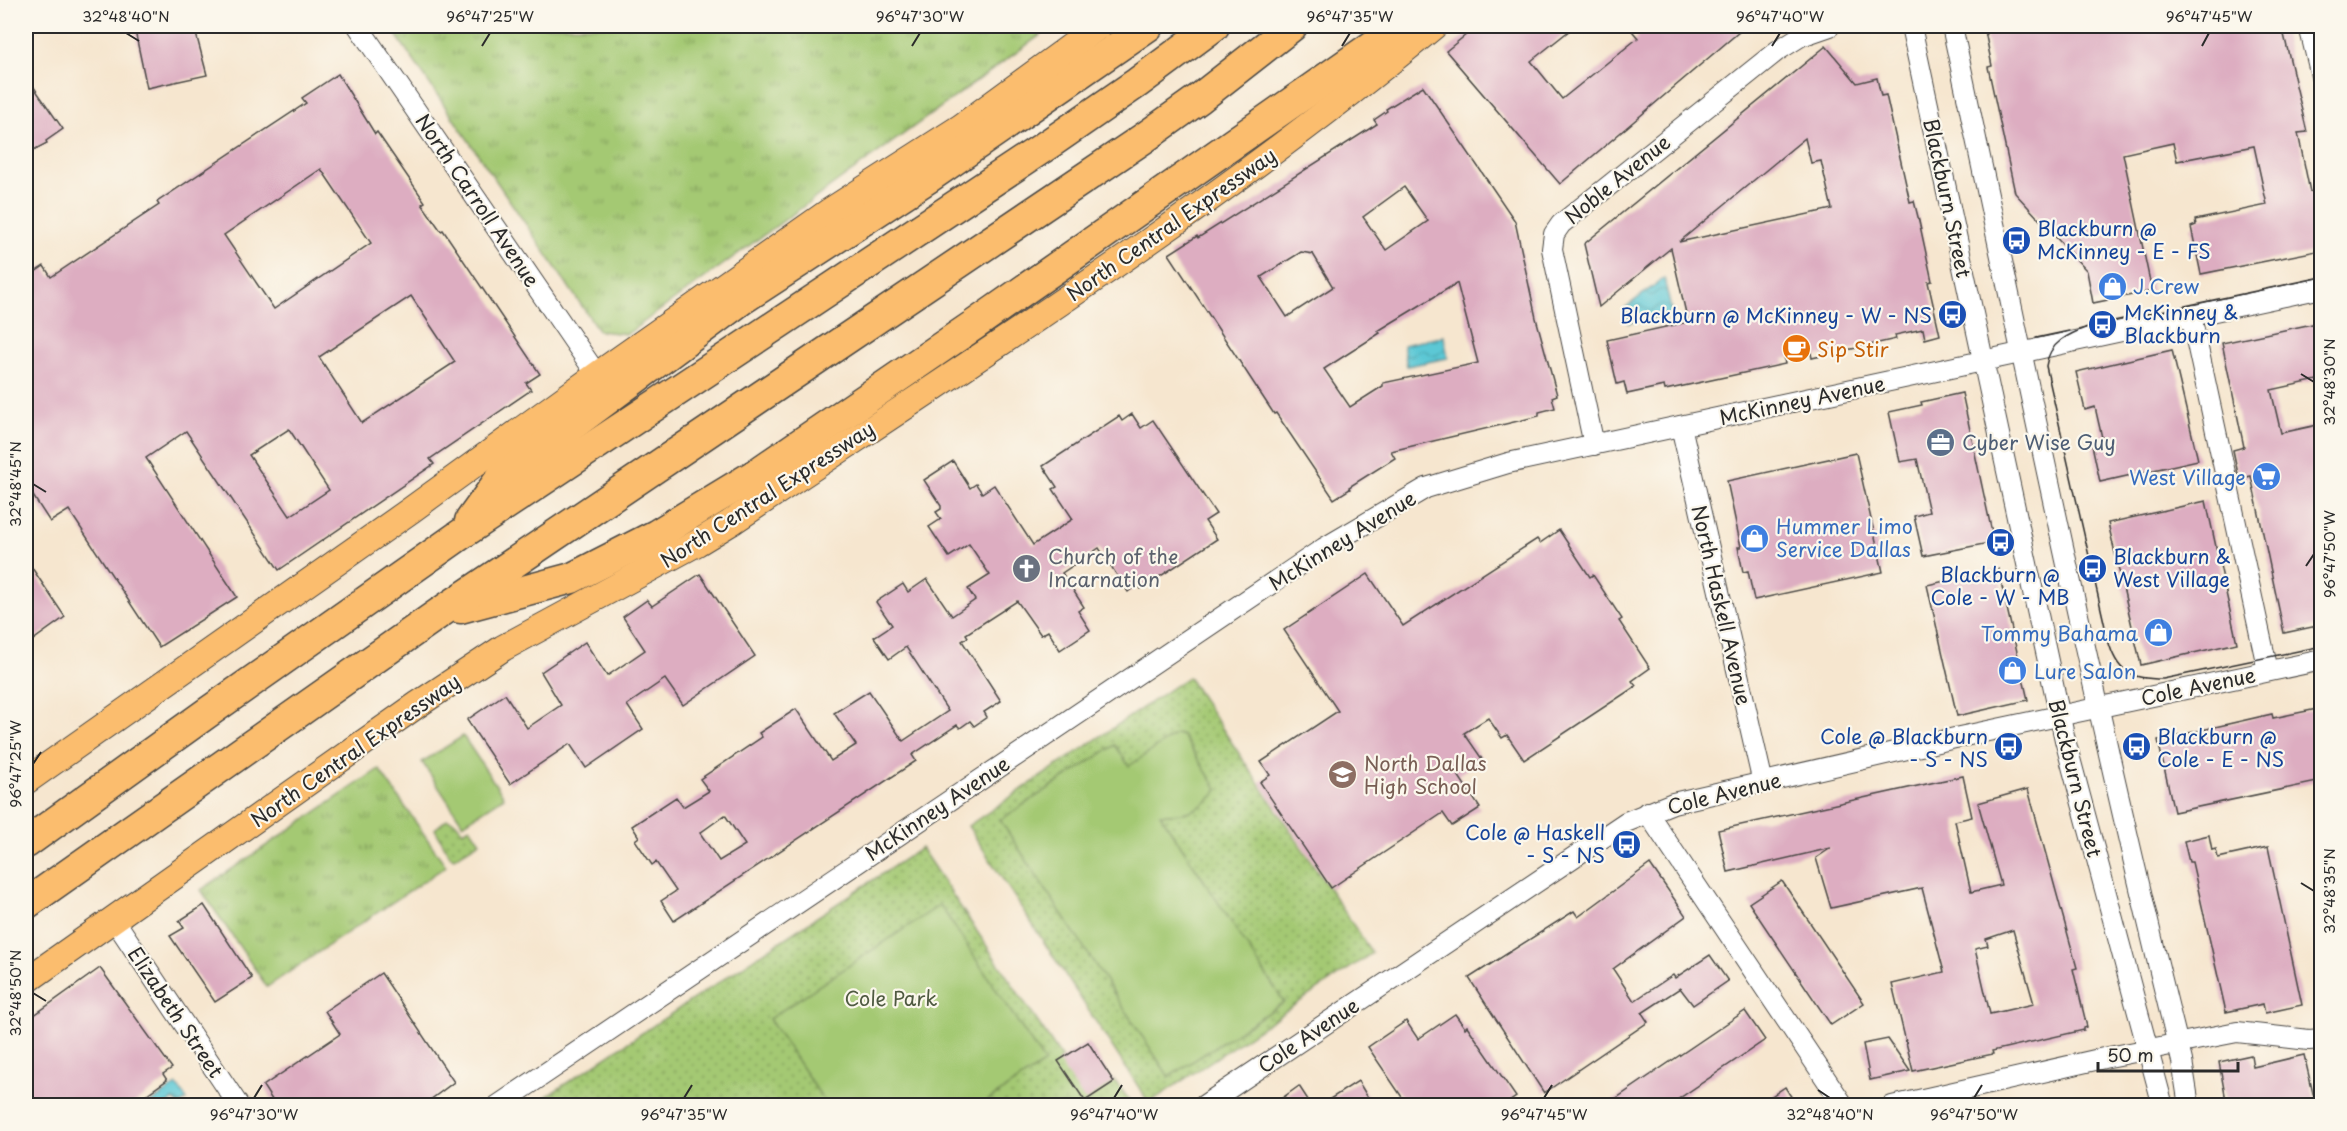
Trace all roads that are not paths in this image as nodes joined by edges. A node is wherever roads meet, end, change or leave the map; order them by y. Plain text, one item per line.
1 (358, 26) edge
2 (1099, 26) edge
3 (1148, 26) edge
4 (1214, 26) edge
5 (1292, 26) edge
6 (1401, 26) edge
7 (1434, 26) edge
8 (1830, 26) edge
9 (1911, 26) edge
10 (1952, 26) edge
11 (2309, 26) edge
12 (2322, 80) edge
13 (2322, 288) edge
14 (2191, 316) junction
15 (2020, 353) junction
16 (1983, 360) junction
17 (597, 375) junction
18 (1681, 426) junction
19 (1594, 445) junction
20 (460, 535) junction
21 (438, 614) junction
22 (2322, 660) edge
23 (2268, 671) junction
24 (2099, 707) junction
25 (2060, 716) junction
26 (26, 781) edge
27 (1763, 783) junction
28 (1647, 812) junction
29 (26, 843) edge
30 (26, 904) edge
31 (113, 918) junction
32 (26, 981) edge
33 (2322, 1039) edge
34 (2178, 1043) junction
35 (2147, 1050) junction
36 (239, 1106) edge
37 (497, 1106) edge
38 (1203, 1106) edge
39 (1844, 1106) edge
40 (1892, 1106) edge
41 (2163, 1106) edge
42 (2189, 1106) edge

1 - 17 street, North Carroll Avenue
2 - 17 main road
3 - 20 highway
4 - 20 highway
5 - 21 highway
6 - 21 highway
7 - 31 main road, North Central Expressway
8 - 19 street, Noble Avenue
9 - 16 street, Blackburn Street
10 - 15 street, Blackburn Street
11 - 12 street
13 - 14 street, McKinney Avenue
14 - 15 street, McKinney Avenue
14 - 23 street
15 - 16 street, McKinney Avenue
15 - 24 street, Blackburn Street
16 - 18 street, McKinney Avenue
16 - 25 street, Blackburn Street
17 - 26 main road
18 - 19 street, McKinney Avenue
18 - 27 street, North Haskell Avenue
19 - 37 street, McKinney Avenue
20 - 29 highway
21 - 30 highway
22 - 23 street, Cole Avenue
23 - 24 street, Cole Avenue
24 - 25 street, Cole Avenue
24 - 34 street, Blackburn Street
25 - 27 street, Cole Avenue
25 - 35 street, Blackburn Street
27 - 28 street, Cole Avenue
28 - 38 street, Cole Avenue
28 - 39 street
31 - 32 main road, North Central Expressway
31 - 36 street, Elizabeth Street
33 - 34 street
34 - 35 street
34 - 42 street, Blackburn Street
35 - 40 street
35 - 41 street, Blackburn Street

